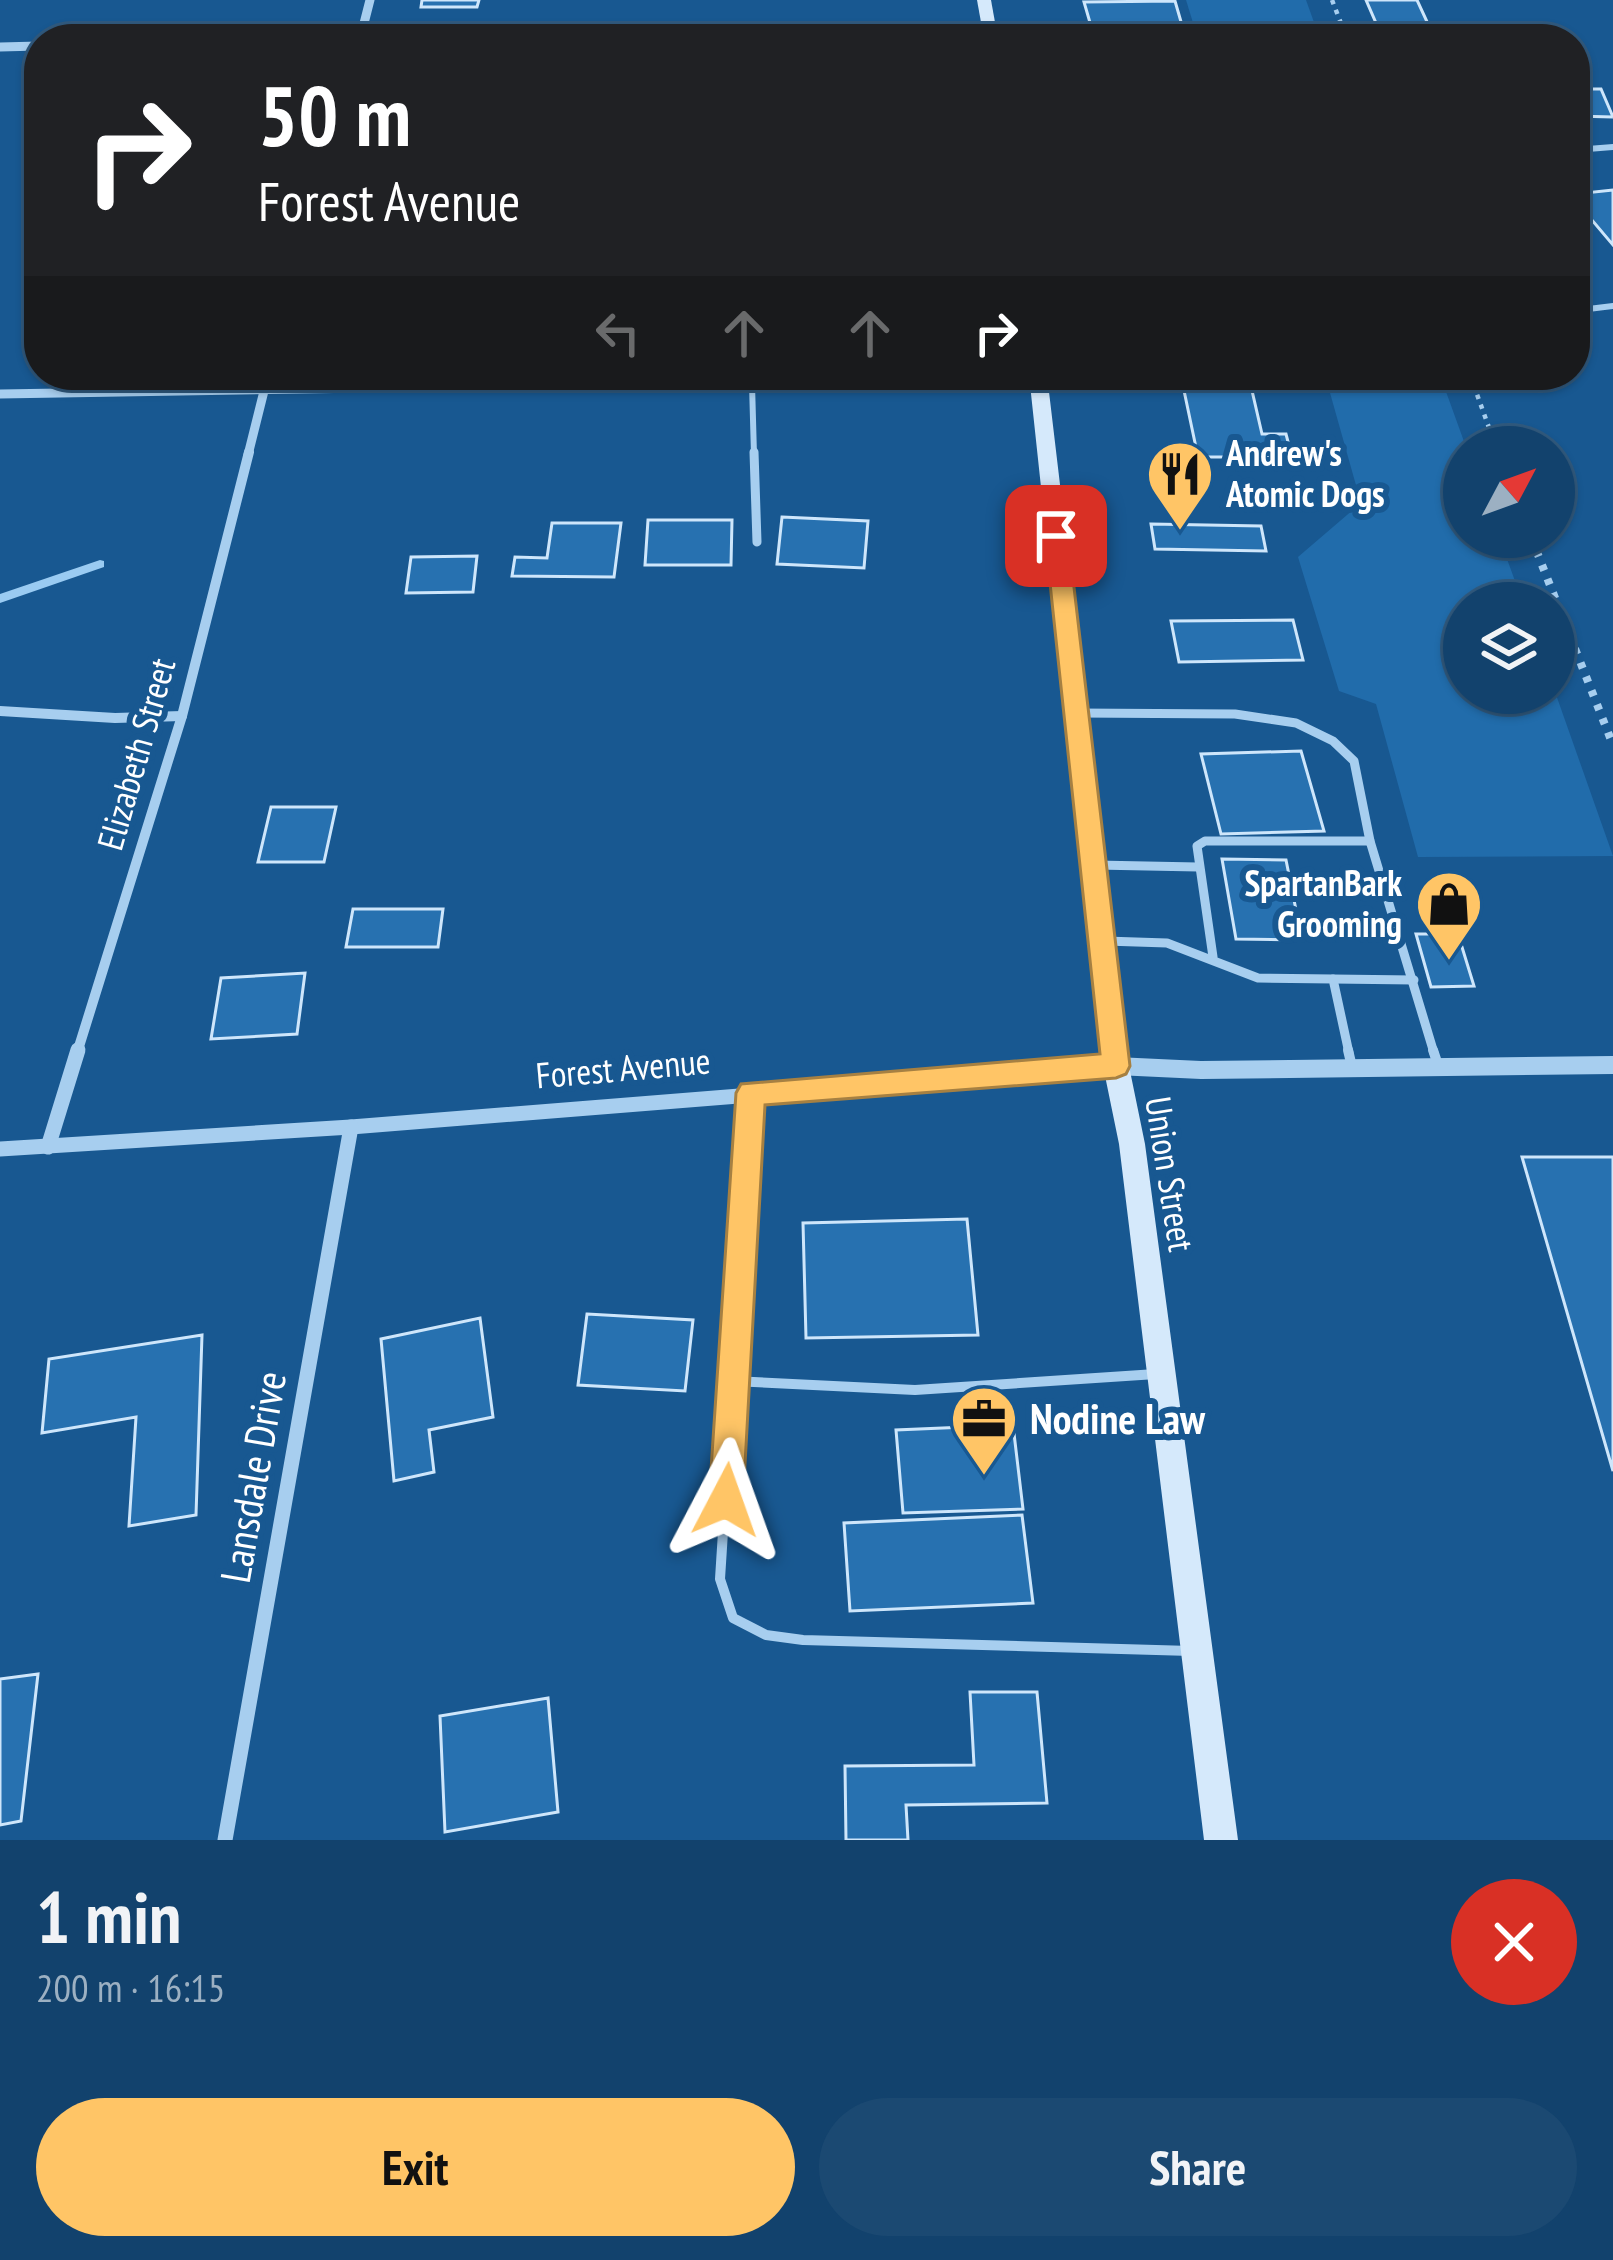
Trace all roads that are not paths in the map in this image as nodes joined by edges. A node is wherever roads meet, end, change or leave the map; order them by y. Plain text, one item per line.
1 (264, 390) joint
2 (752, 390) edge
3 (1040, 390) edge
4 (0, 394) edge
5 (757, 542) dead end
6 (0, 710) edge
7 (1077, 713) junction
8 (182, 716) junction
9 (1370, 842) junction
10 (1095, 865) junction
11 (1198, 866) junction
12 (1103, 941) junction
13 (1213, 958) junction
14 (1334, 979) junction
15 (1414, 980) junction
16 (1438, 1065) junction
17 (1613, 1065) edge
18 (1116, 1066) junction
19 (1352, 1067) junction
20 (751, 1093) junction
21 (351, 1127) junction
22 (48, 1147) junction
23 (0, 1149) edge
24 (1161, 1373) junction
25 (734, 1381) junction
26 (1197, 1652) junction
27 (225, 1840) edge
28 (1221, 1840) edge

1 - 4 street
1 - 8 street, Elizabeth Street
2 - 5 lane
3 - 7 main road, Union Street
6 - 8 street
7 - 9 lane
7 - 10 main road, Union Street
8 - 22 street, Elizabeth Street
9 - 11 lane
9 - 15 lane
10 - 11 lane
10 - 12 main road, Union Street
11 - 13 lane
12 - 13 lane
12 - 18 main road, Union Street
13 - 14 lane
14 - 15 lane
14 - 19 lane
15 - 16 lane
16 - 17 street, Forest Avenue
16 - 19 street, Forest Avenue
18 - 19 street, Forest Avenue
18 - 20 street, Forest Avenue
18 - 24 main road, Union Street
20 - 21 street, Forest Avenue
20 - 25 lane
21 - 22 street, Forest Avenue
21 - 27 street, Lansdale Drive
22 - 23 street, Forest Avenue
24 - 25 lane
24 - 26 main road, Union Street
25 - 26 lane
26 - 28 main road, Union Street

